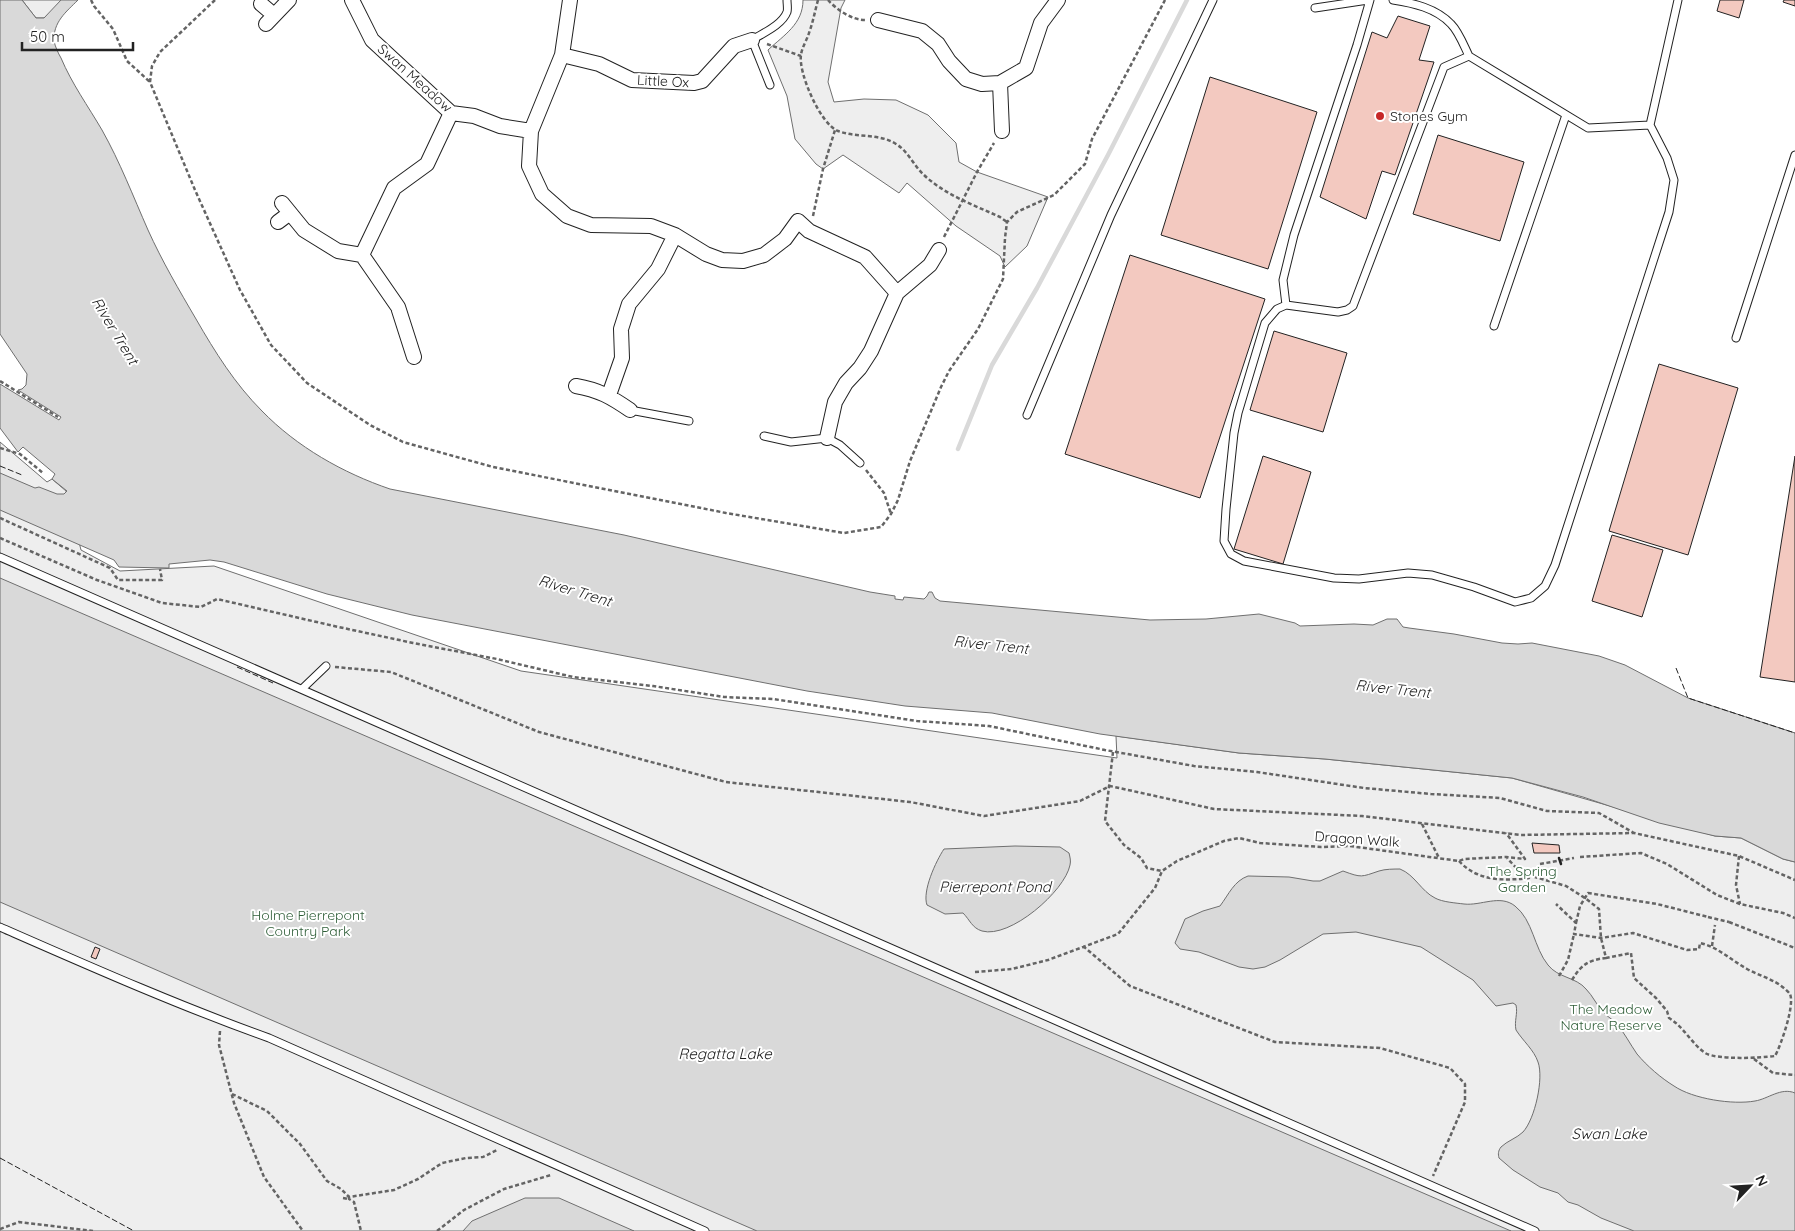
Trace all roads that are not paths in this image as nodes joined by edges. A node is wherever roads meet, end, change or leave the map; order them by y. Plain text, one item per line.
1 (289, 0) edge
2 (352, 0) edge
3 (570, 0) edge
4 (787, 0) edge
5 (1058, 0) edge
6 (1213, 0) edge
7 (1369, 0) edge
8 (1393, 0) edge
9 (1678, 0) edge
10 (261, 4) dead end
11 (1315, 8) dead end
12 (878, 20) road end
13 (752, 40) junction
14 (562, 55) junction
15 (1469, 56) junction
16 (1000, 83) junction
17 (770, 85) dead end
18 (451, 113) junction
19 (1566, 115) junction
20 (1650, 124) junction
21 (531, 131) junction
22 (1002, 132) road end
23 (1795, 155) edge
24 (278, 222) dead end
25 (675, 235) junction
26 (939, 250) road end
27 (362, 255) junction
28 (897, 293) junction
29 (1286, 305) junction
30 (1494, 326) dead end
31 (1736, 338) dead end
32 (414, 357) dead end
33 (576, 386) dead end
34 (609, 395) junction
35 (630, 410) joint
36 (1027, 415) dead end
37 (689, 421) dead end
38 (764, 436) dead end
39 (827, 438) junction
40 (860, 463) road end
41 (0, 557) edge
42 (326, 666) road end
43 (302, 689) junction
44 (0, 927) edge
45 (705, 1231) edge
46 (1535, 1231) edge

1 - 10 street
2 - 18 street, Swan Meadow
3 - 14 street
4 - 13 lane
5 - 16 street
6 - 36 lane
7 - 11 lane
7 - 29 lane
8 - 15 lane
9 - 20 lane
12 - 16 street
13 - 14 street, Little Ox
13 - 17 lane
14 - 21 street
15 - 19 lane
15 - 29 lane
16 - 22 street
18 - 21 street, Swan Meadow
18 - 27 street
19 - 20 lane
19 - 30 lane
20 - 29 lane
21 - 25 street
23 - 31 lane
24 - 27 street
25 - 28 street
25 - 34 street
26 - 28 street
27 - 32 street
28 - 39 street
33 - 34 street
34 - 35 street
35 - 37 lane
38 - 39 lane
39 - 40 lane
41 - 43 lane
42 - 43 lane
43 - 46 lane
44 - 45 lane

